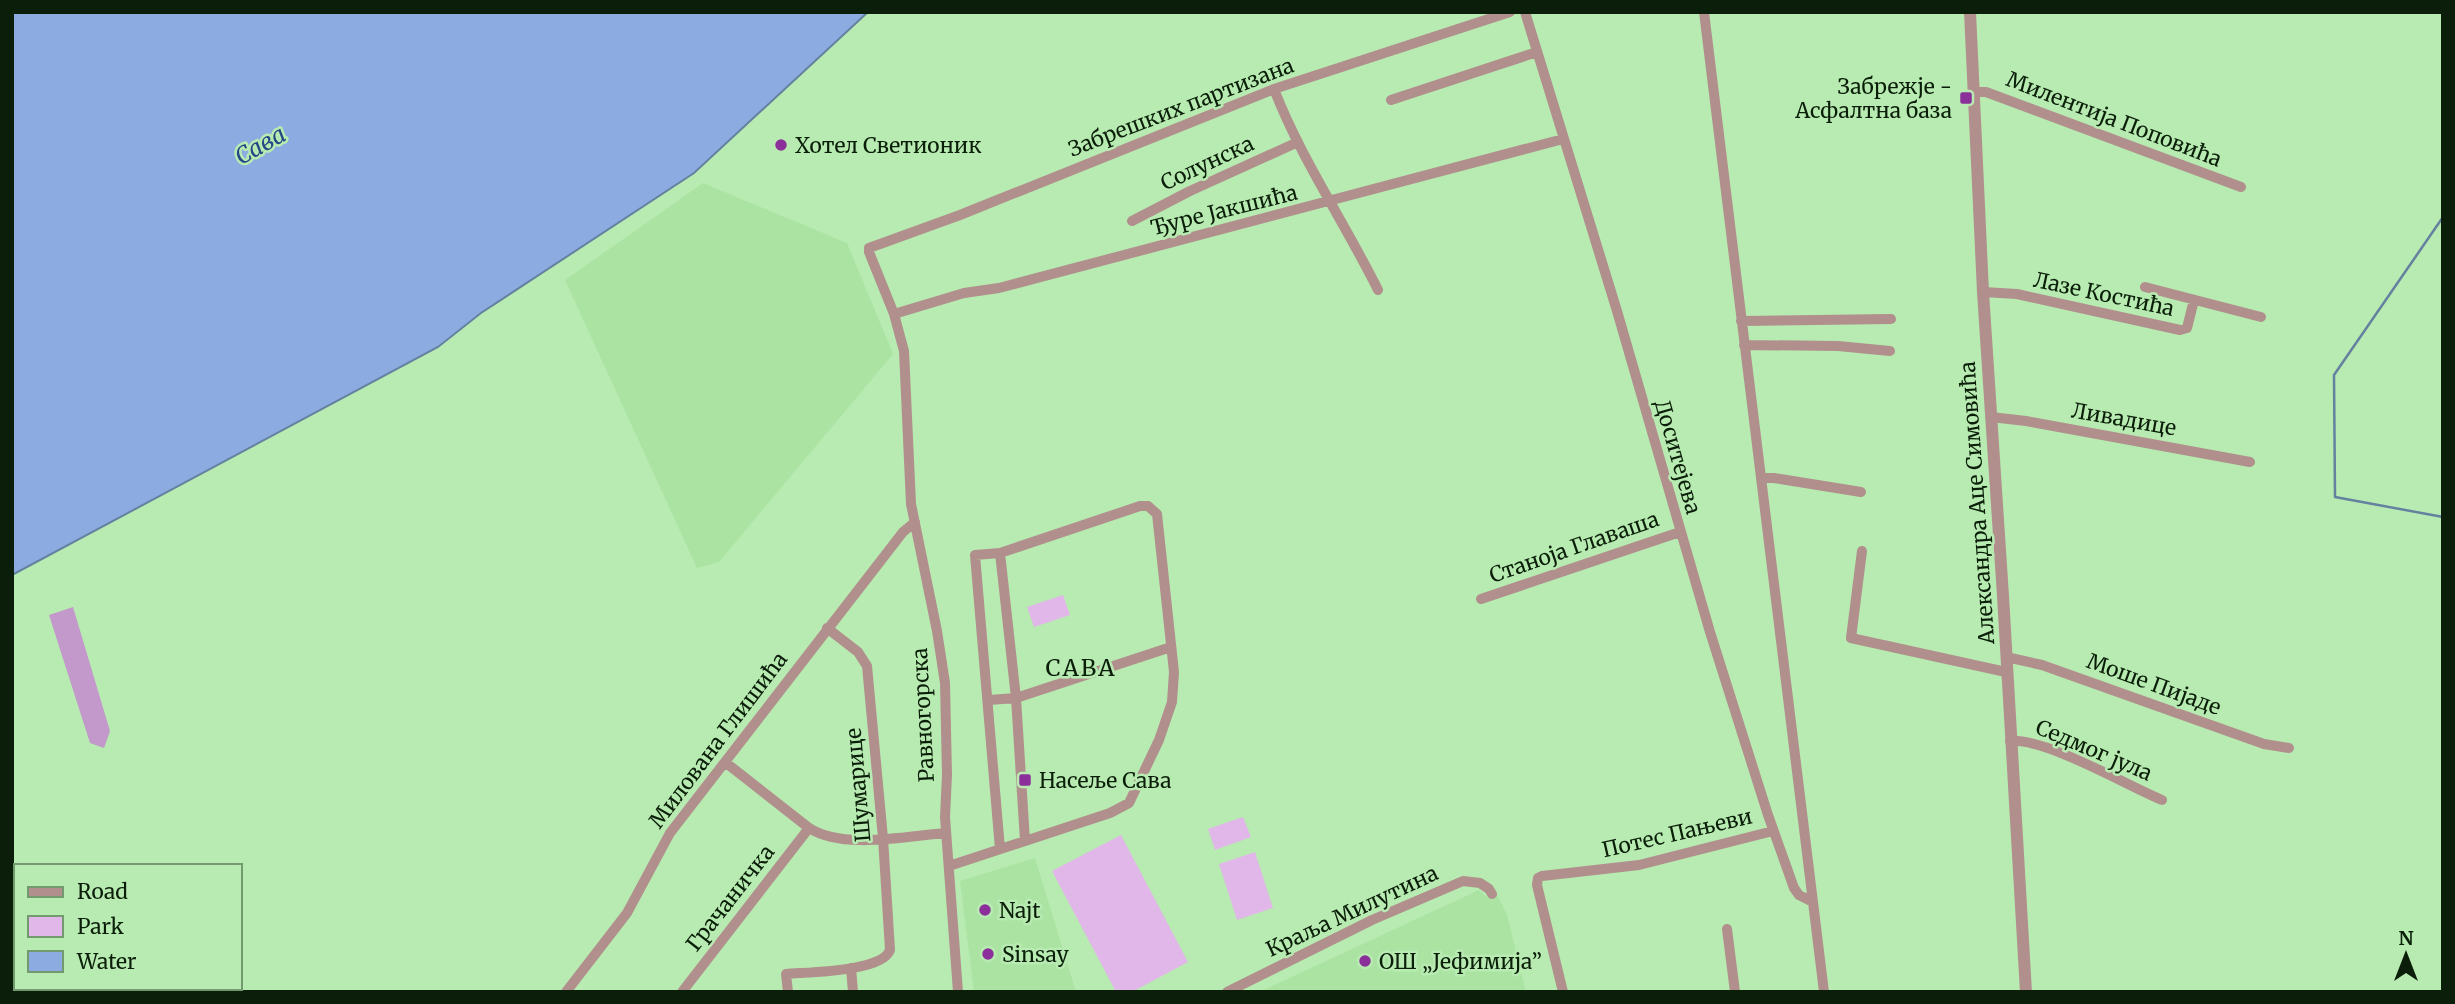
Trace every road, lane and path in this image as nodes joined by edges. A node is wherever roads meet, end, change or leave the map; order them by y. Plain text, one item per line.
1 (1510, 12) edge
2 (1525, 12) edge
3 (1704, 12) edge
4 (1970, 12) edge
5 (1537, 52) junction
6 (1274, 89) junction
7 (1974, 92) junction
8 (1391, 100) dead end
9 (1563, 139) junction
10 (1298, 142) junction
11 (2241, 187) dead end
12 (1332, 202) junction
13 (1132, 221) dead end
14 (869, 248) joint
15 (2146, 287) dead end
16 (1378, 290) dead end
17 (1983, 292) junction
18 (2194, 300) junction
19 (894, 314) junction
20 (2261, 317) dead end
21 (1891, 319) dead end
22 (1741, 321) junction
23 (1744, 345) junction
24 (1890, 351) dead end
25 (1991, 417) junction
26 (2250, 462) dead end
27 (1760, 478) junction
28 (1861, 492) dead end
29 (915, 522) junction
30 (1680, 532) junction
31 (1862, 551) dead end
32 (1000, 552) junction
33 (1481, 599) dead end
34 (827, 628) junction
35 (1171, 647) junction
36 (2006, 657) junction
37 (2006, 672) junction
38 (1016, 698) junction
39 (989, 700) junction
40 (2010, 741) junction
41 (2289, 748) dead end
42 (725, 762) junction
43 (2162, 800) dead end
44 (809, 828) junction
45 (1773, 831) junction
46 (946, 833) junction
47 (883, 838) junction
48 (1025, 841) junction
49 (1000, 849) junction
50 (949, 866) junction
51 (1492, 894) dead end
52 (1813, 902) junction
53 (1727, 929) dead end
54 (851, 968) junction
55 (566, 992) edge
56 (682, 992) edge
57 (788, 992) edge
58 (853, 992) edge
59 (958, 992) edge
60 (1227, 992) edge
61 (1563, 992) edge
62 (1735, 992) edge
63 (1824, 992) edge
64 (2026, 992) edge

1 - 6 street, Забрешких партизана
2 - 5 street, Доситејева
3 - 22 street
4 - 7 street, Александра Аце Симовића
5 - 8 street
5 - 9 street, Доситејева
6 - 10 street
6 - 14 street, Забрешких партизана
7 - 11 street, Милентија Поповића
7 - 17 street, Александра Аце Симовића
9 - 12 street, Ђуре Јакшића
9 - 30 street, Доситејева
10 - 12 street
10 - 13 street, Солунска
12 - 16 street
12 - 19 street, Ђуре Јакшића
14 - 19 street, Равногорска
15 - 18 street, Лазе Костића
17 - 18 street, Лазе Костића
17 - 25 street, Александра Аце Симовића
18 - 20 street, Лазе Костића
19 - 29 street, Равногорска
21 - 22 street
22 - 23 street
23 - 24 street
23 - 27 street
25 - 26 street, Ливадице
25 - 36 street, Александра Аце Симовића
27 - 28 street
27 - 52 street
29 - 34 street, Милована Глишића
29 - 46 street, Равногорска
30 - 33 street, Станоја Главаша
30 - 45 street, Доситејева
31 - 37 street
32 - 35 street
32 - 38 street
32 - 39 street
34 - 42 street, Милована Глишића
34 - 47 street, Шумарице
35 - 38 street
35 - 48 street
36 - 37 street, Александра Аце Симовића
36 - 41 street, Моше Пијаде
37 - 40 street, Александра Аце Симовића
38 - 39 street
38 - 48 street
39 - 49 street
40 - 43 street, Седмог јула
40 - 64 street, Александра Аце Симовића
42 - 44 street
42 - 55 street, Милована Глишића
44 - 47 street
44 - 56 street, Грачаничка
45 - 52 street, Доситејева
45 - 61 street, Потес Пањеви
46 - 47 street
46 - 50 street, Равногорска
47 - 54 street, Шумарице
48 - 49 street
49 - 50 street
50 - 59 street, Равногорска
51 - 60 street, Краља Милутина
52 - 63 street
53 - 62 street
54 - 57 street
54 - 58 street

